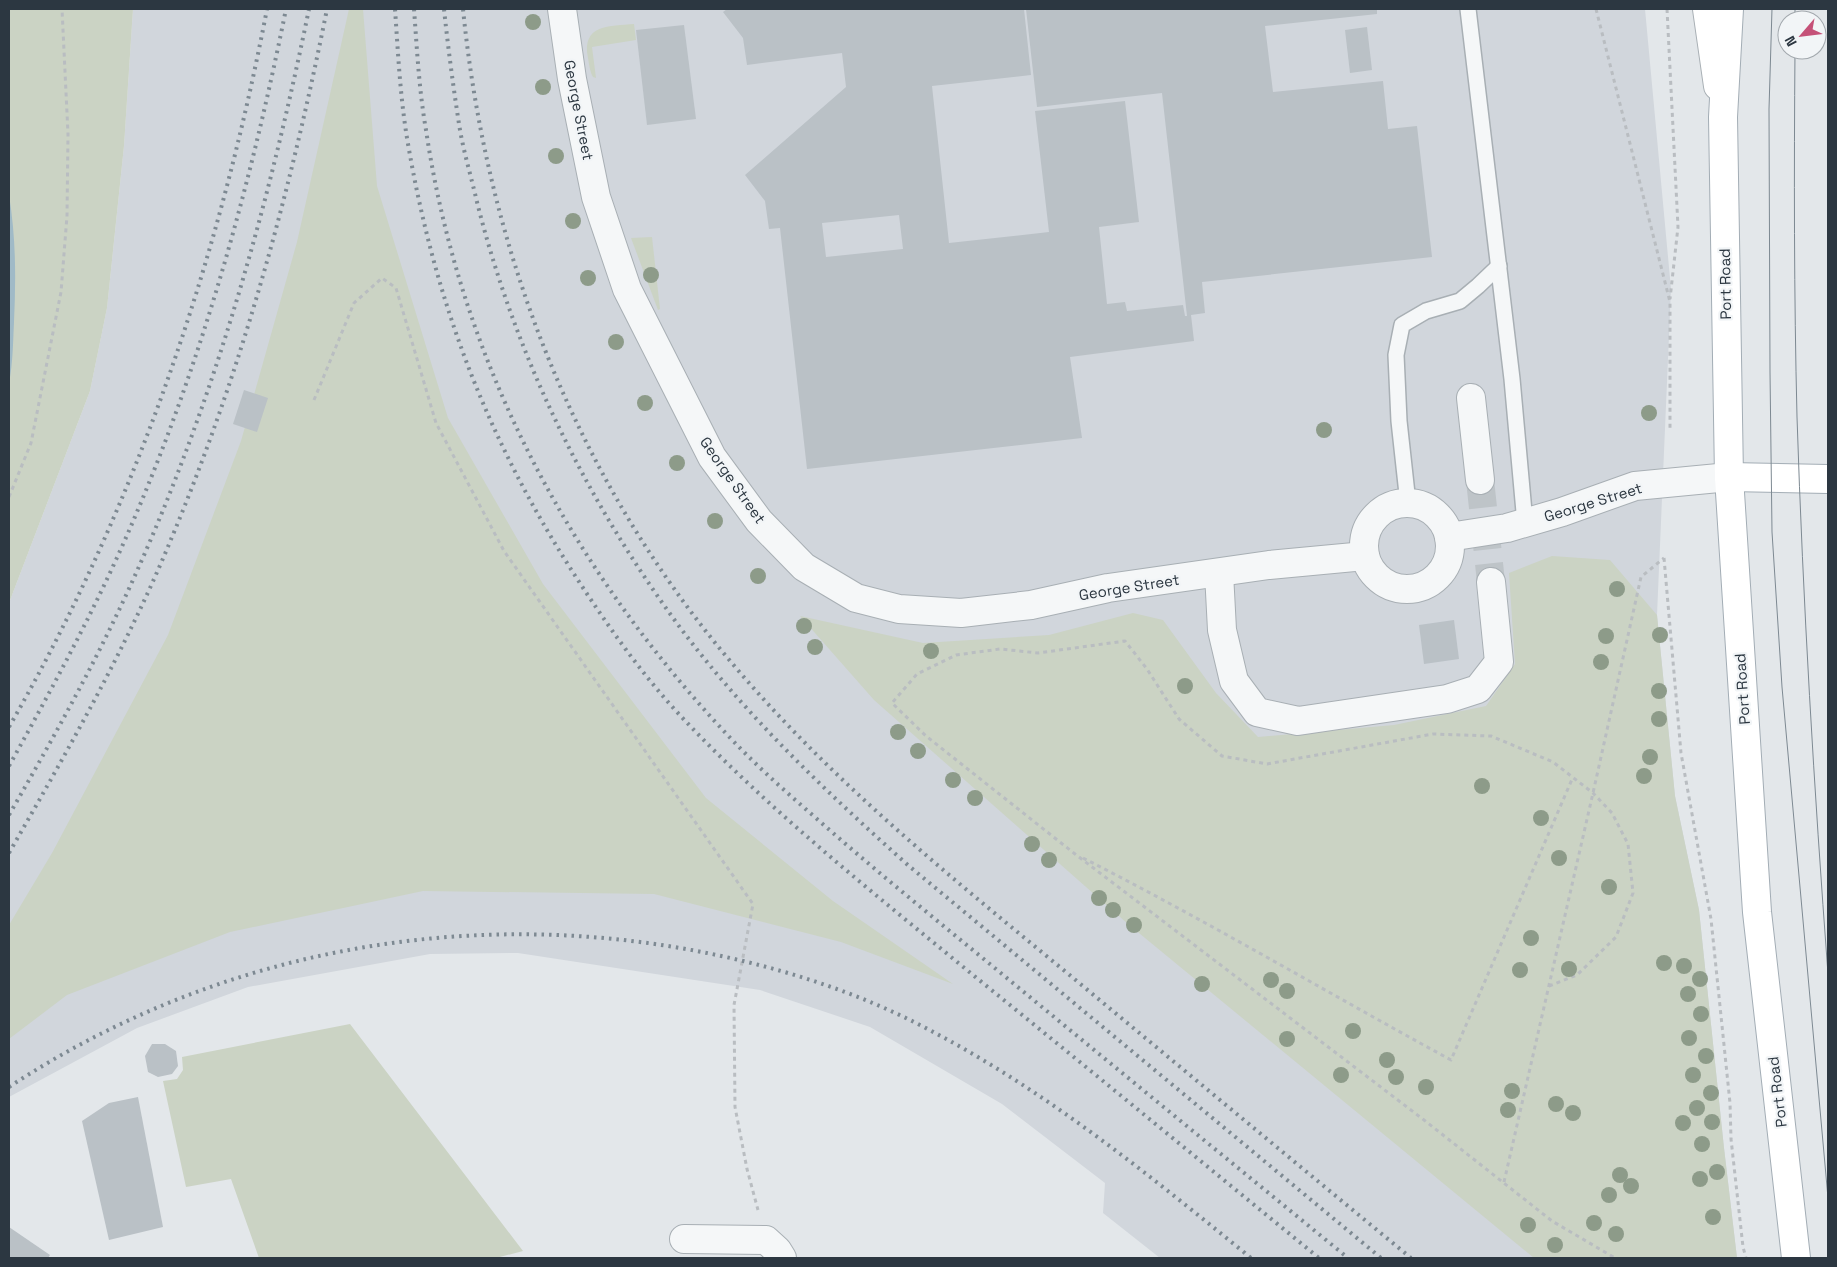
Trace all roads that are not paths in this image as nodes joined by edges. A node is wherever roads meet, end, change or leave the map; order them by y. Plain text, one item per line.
1 (562, 9) edge
2 (1468, 9) edge
3 (1707, 9) edge
4 (1729, 9) edge
5 (1722, 118) junction
6 (1498, 266) junction
7 (1471, 398) dead end
8 (1728, 477) junction
9 (1828, 479) edge
10 (1480, 480) tunnel mouth
11 (1408, 503) junction
12 (1525, 523) junction
13 (1449, 537) junction
14 (1365, 556) junction
15 (1219, 573) junction
16 (1491, 582) tunnel mouth
17 (684, 1239) dead end
18 (774, 1249) edge
19 (1796, 1258) edge

1 - 15 street, George Street
2 - 6 lane
3 - 5 main road, Port Road
4 - 5 main road, Port Road
5 - 8 main road, Port Road
6 - 11 lane
6 - 12 lane
7 - 10 street
8 - 9 main road, George Street
8 - 12 street, George Street
8 - 19 main road, Port Road
11 - 13 street
11 - 14 street
12 - 13 street, George Street
13 - 14 street
14 - 15 street, George Street
15 - 16 street
17 - 18 street

